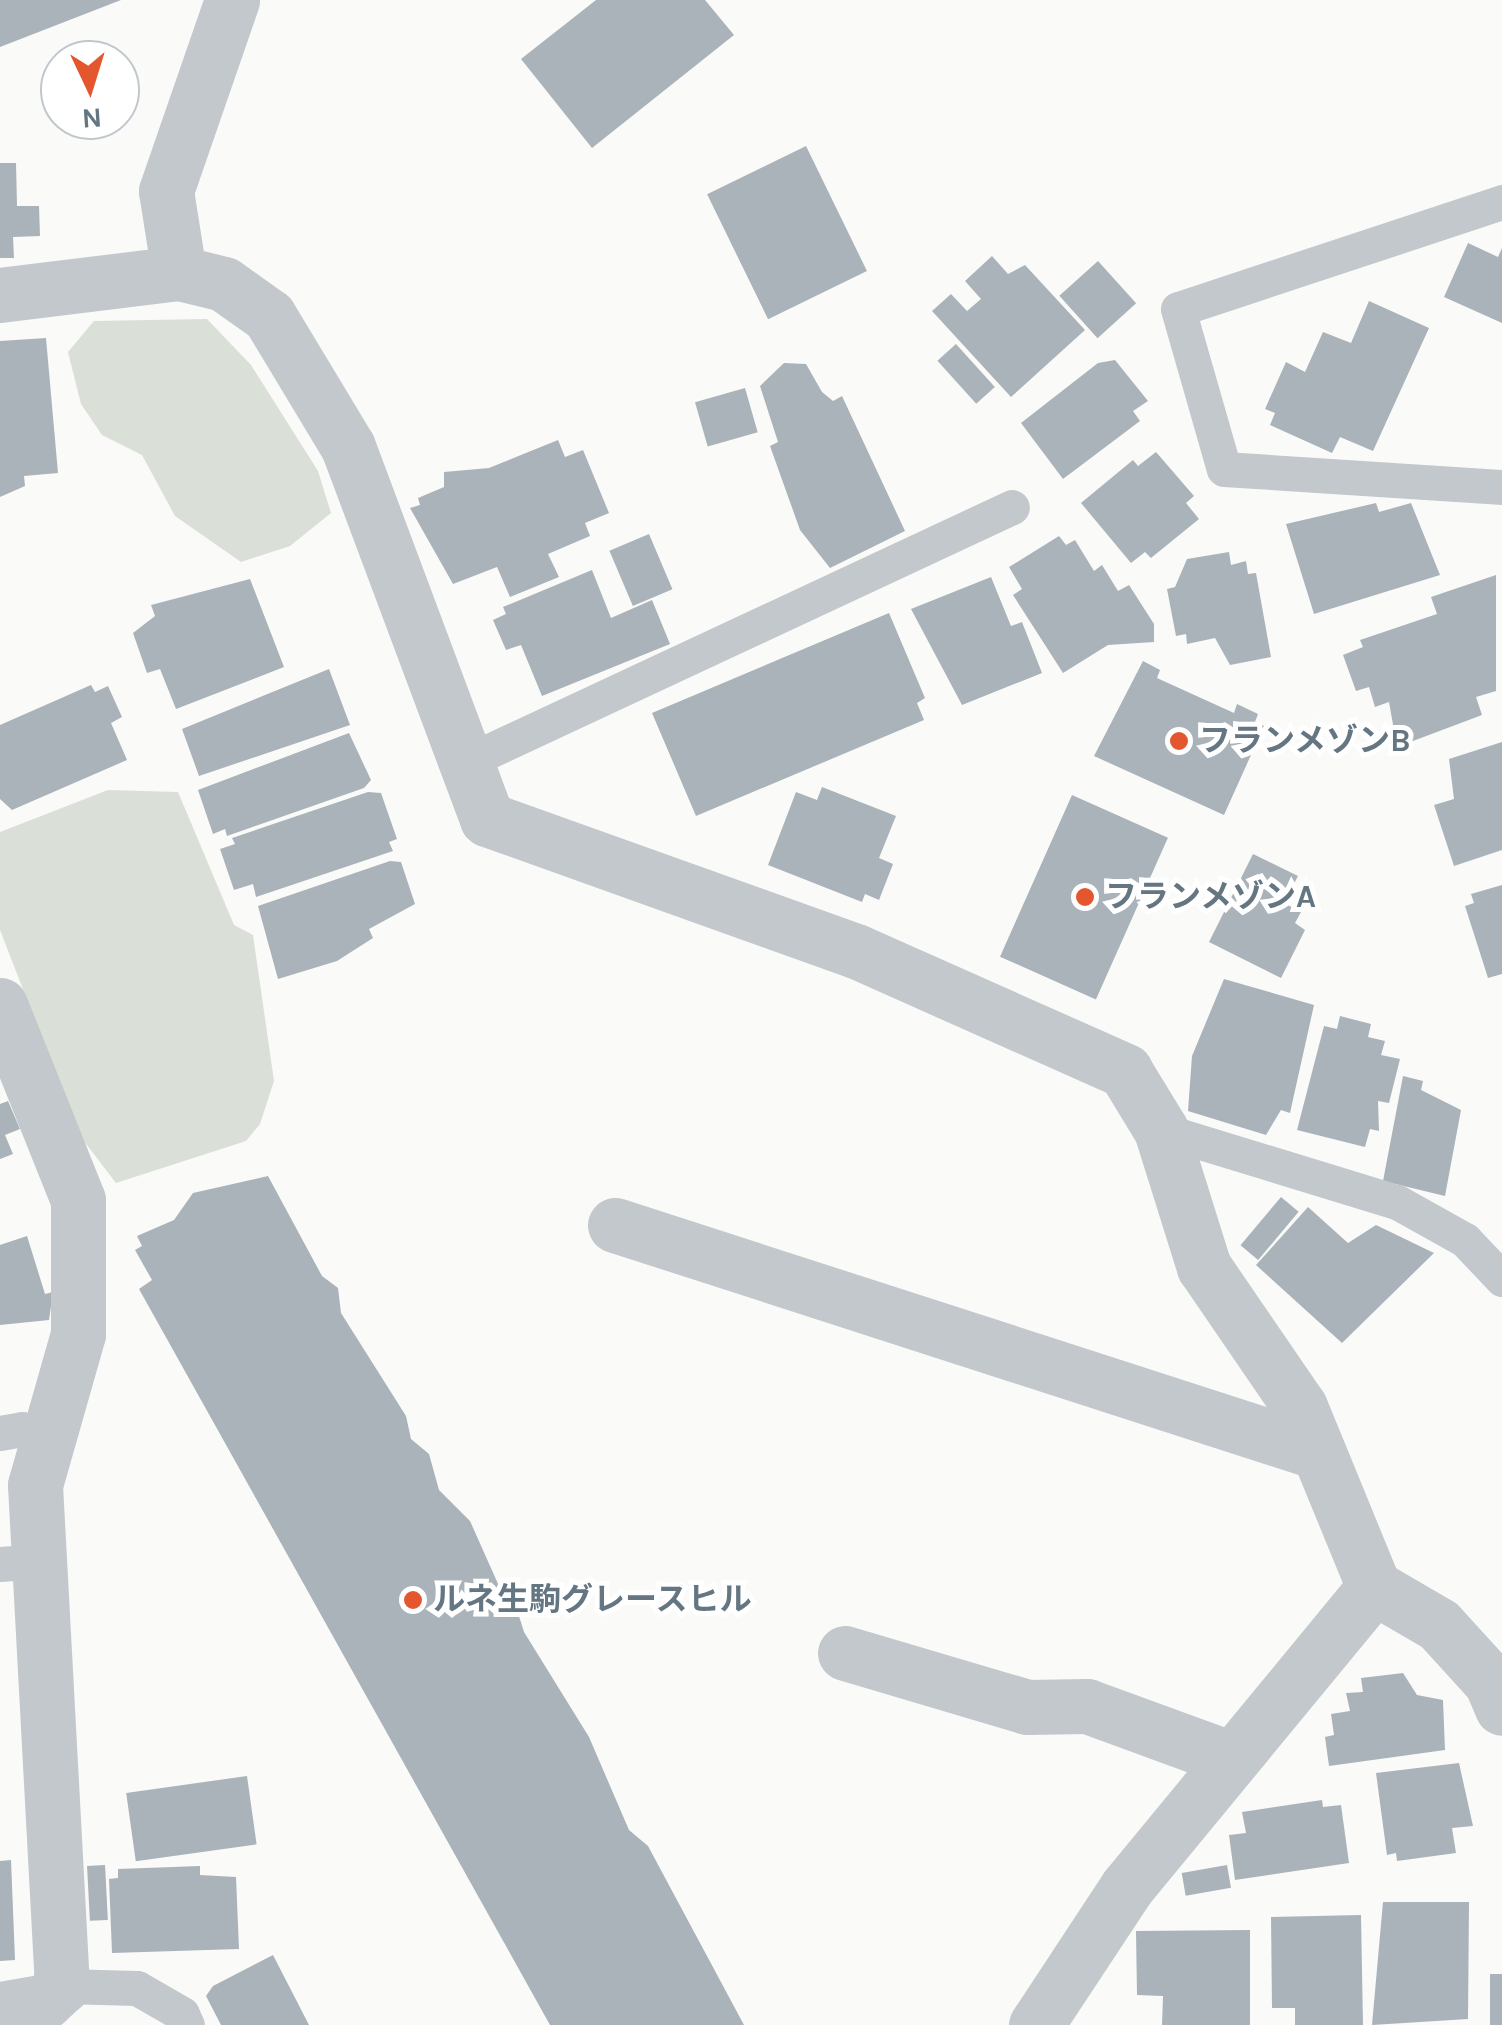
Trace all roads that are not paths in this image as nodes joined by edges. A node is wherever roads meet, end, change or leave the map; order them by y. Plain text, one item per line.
1 (232, 0) edge
2 (1502, 202) edge
3 (179, 273) junction
4 (0, 295) edge
5 (1502, 487) edge
6 (1012, 507) dead end
7 (470, 760) junction
8 (0, 1004) edge
9 (1161, 1130) junction
10 (615, 1225) dead end
11 (1502, 1279) edge
12 (21, 1438) edge
13 (1318, 1452) junction
14 (20, 1562) edge
15 (1374, 1587) junction
16 (845, 1652) dead end
17 (1498, 1691) edge
18 (1232, 1759) junction
19 (62, 1986) junction
20 (0, 2009) edge
21 (187, 2025) edge
22 (1036, 2025) edge

1 - 3 street
2 - 5 lane
3 - 4 street
3 - 7 street
6 - 7 lane
7 - 9 street
8 - 12 street
9 - 11 lane
9 - 13 street
10 - 13 street
12 - 14 street
13 - 15 street
14 - 19 street
15 - 17 street
15 - 18 street
16 - 18 street
18 - 22 street
19 - 20 street
19 - 21 lane

